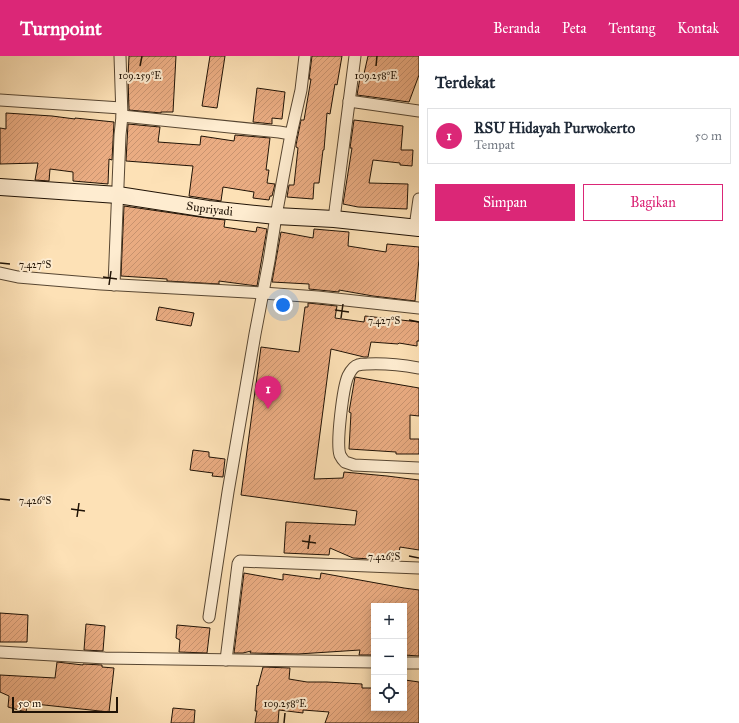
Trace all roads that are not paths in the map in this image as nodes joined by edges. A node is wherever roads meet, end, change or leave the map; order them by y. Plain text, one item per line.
1 (120, 56) edge
2 (305, 56) edge
3 (354, 56) edge
4 (0, 100) edge
5 (349, 102) junction
6 (419, 111) edge
7 (121, 112) junction
8 (291, 134) junction
9 (0, 188) edge
10 (118, 195) junction
11 (419, 199) edge
12 (276, 216) junction
13 (334, 219) junction
14 (417, 228) edge
15 (0, 273) edge
16 (114, 285) junction
17 (263, 293) junction
18 (419, 308) edge
19 (419, 368) edge
20 (419, 468) edge
21 (419, 568) edge
22 (209, 617) dead end
23 (0, 652) edge
24 (226, 660) junction
25 (371, 662) edge
26 (407, 663) edge
27 (419, 663) edge

1 - 7 street
2 - 8 street
3 - 5 street
4 - 7 street
5 - 6 street
5 - 13 street
7 - 8 street
7 - 10 street
8 - 12 street
9 - 10 main road, Supriyadi
10 - 12 main road, Supriyadi
10 - 16 street
11 - 14 street
12 - 13 main road, Supriyadi
12 - 17 street
13 - 14 main road, Supriyadi
15 - 16 street
16 - 17 street
17 - 18 street
17 - 22 street
19 - 20 street
21 - 24 street
23 - 24 street
24 - 25 street
26 - 27 street

